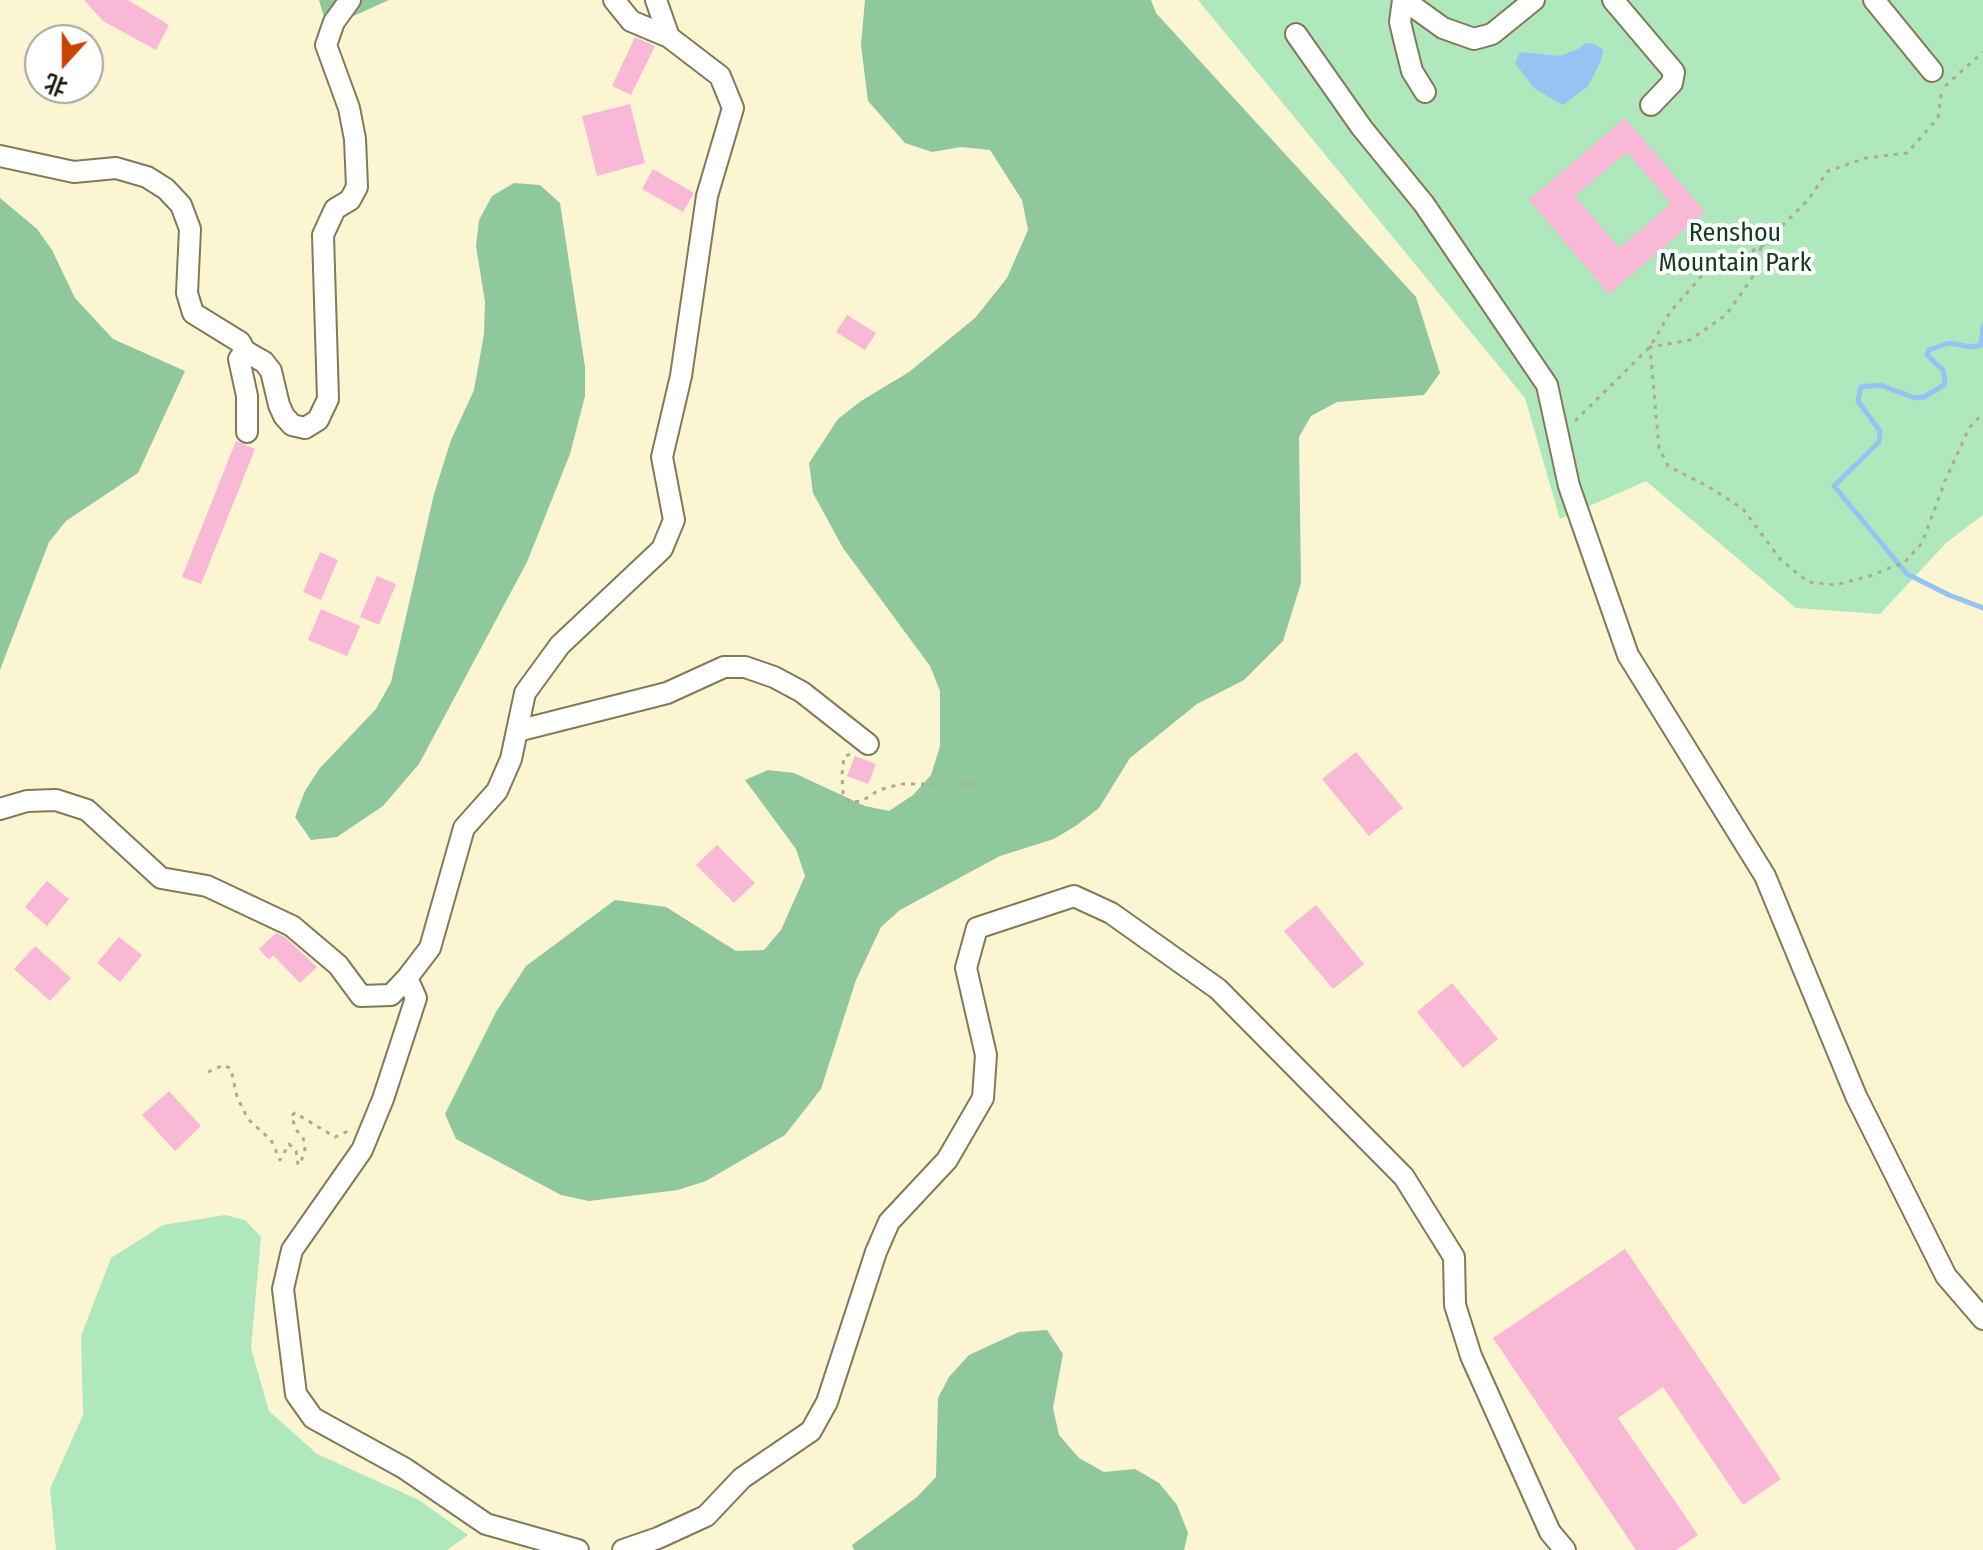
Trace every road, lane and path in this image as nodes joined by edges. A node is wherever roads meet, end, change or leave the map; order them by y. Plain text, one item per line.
1 (350, 0) edge
2 (614, 0) edge
3 (656, 0) edge
4 (1404, 0) edge
5 (1534, 0) edge
6 (1613, 0) edge
7 (1874, 0) edge
8 (1296, 34) dead end
9 (669, 37) junction
10 (1983, 52) edge
11 (1937, 80) junction
12 (1425, 92) dead end
13 (1651, 105) dead end
14 (0, 156) edge
15 (1761, 247) junction
16 (1650, 347) junction
17 (245, 351) junction
18 (1983, 413) edge
19 (247, 432) dead end
20 (1561, 445) junction
21 (517, 731) junction
22 (868, 744) joint
23 (980, 784) dead end
24 (0, 809) edge
25 (407, 978) junction
26 (208, 1072) dead end
27 (374, 1121) junction
28 (1983, 1319) edge
29 (578, 1550) edge
30 (623, 1550) edge
31 (1565, 1550) edge

1 - 17 street
2 - 9 street
3 - 9 street
4 - 5 street
4 - 12 street
6 - 13 street
7 - 11 street
8 - 20 street
9 - 21 street
10 - 11 path
11 - 15 path
14 - 17 street
15 - 16 path
15 - 16 path
16 - 18 path
16 - 20 path
17 - 19 street
20 - 28 street
21 - 22 street
21 - 25 street
22 - 23 path
24 - 25 street
25 - 27 street
26 - 27 path
27 - 29 street
30 - 31 street

